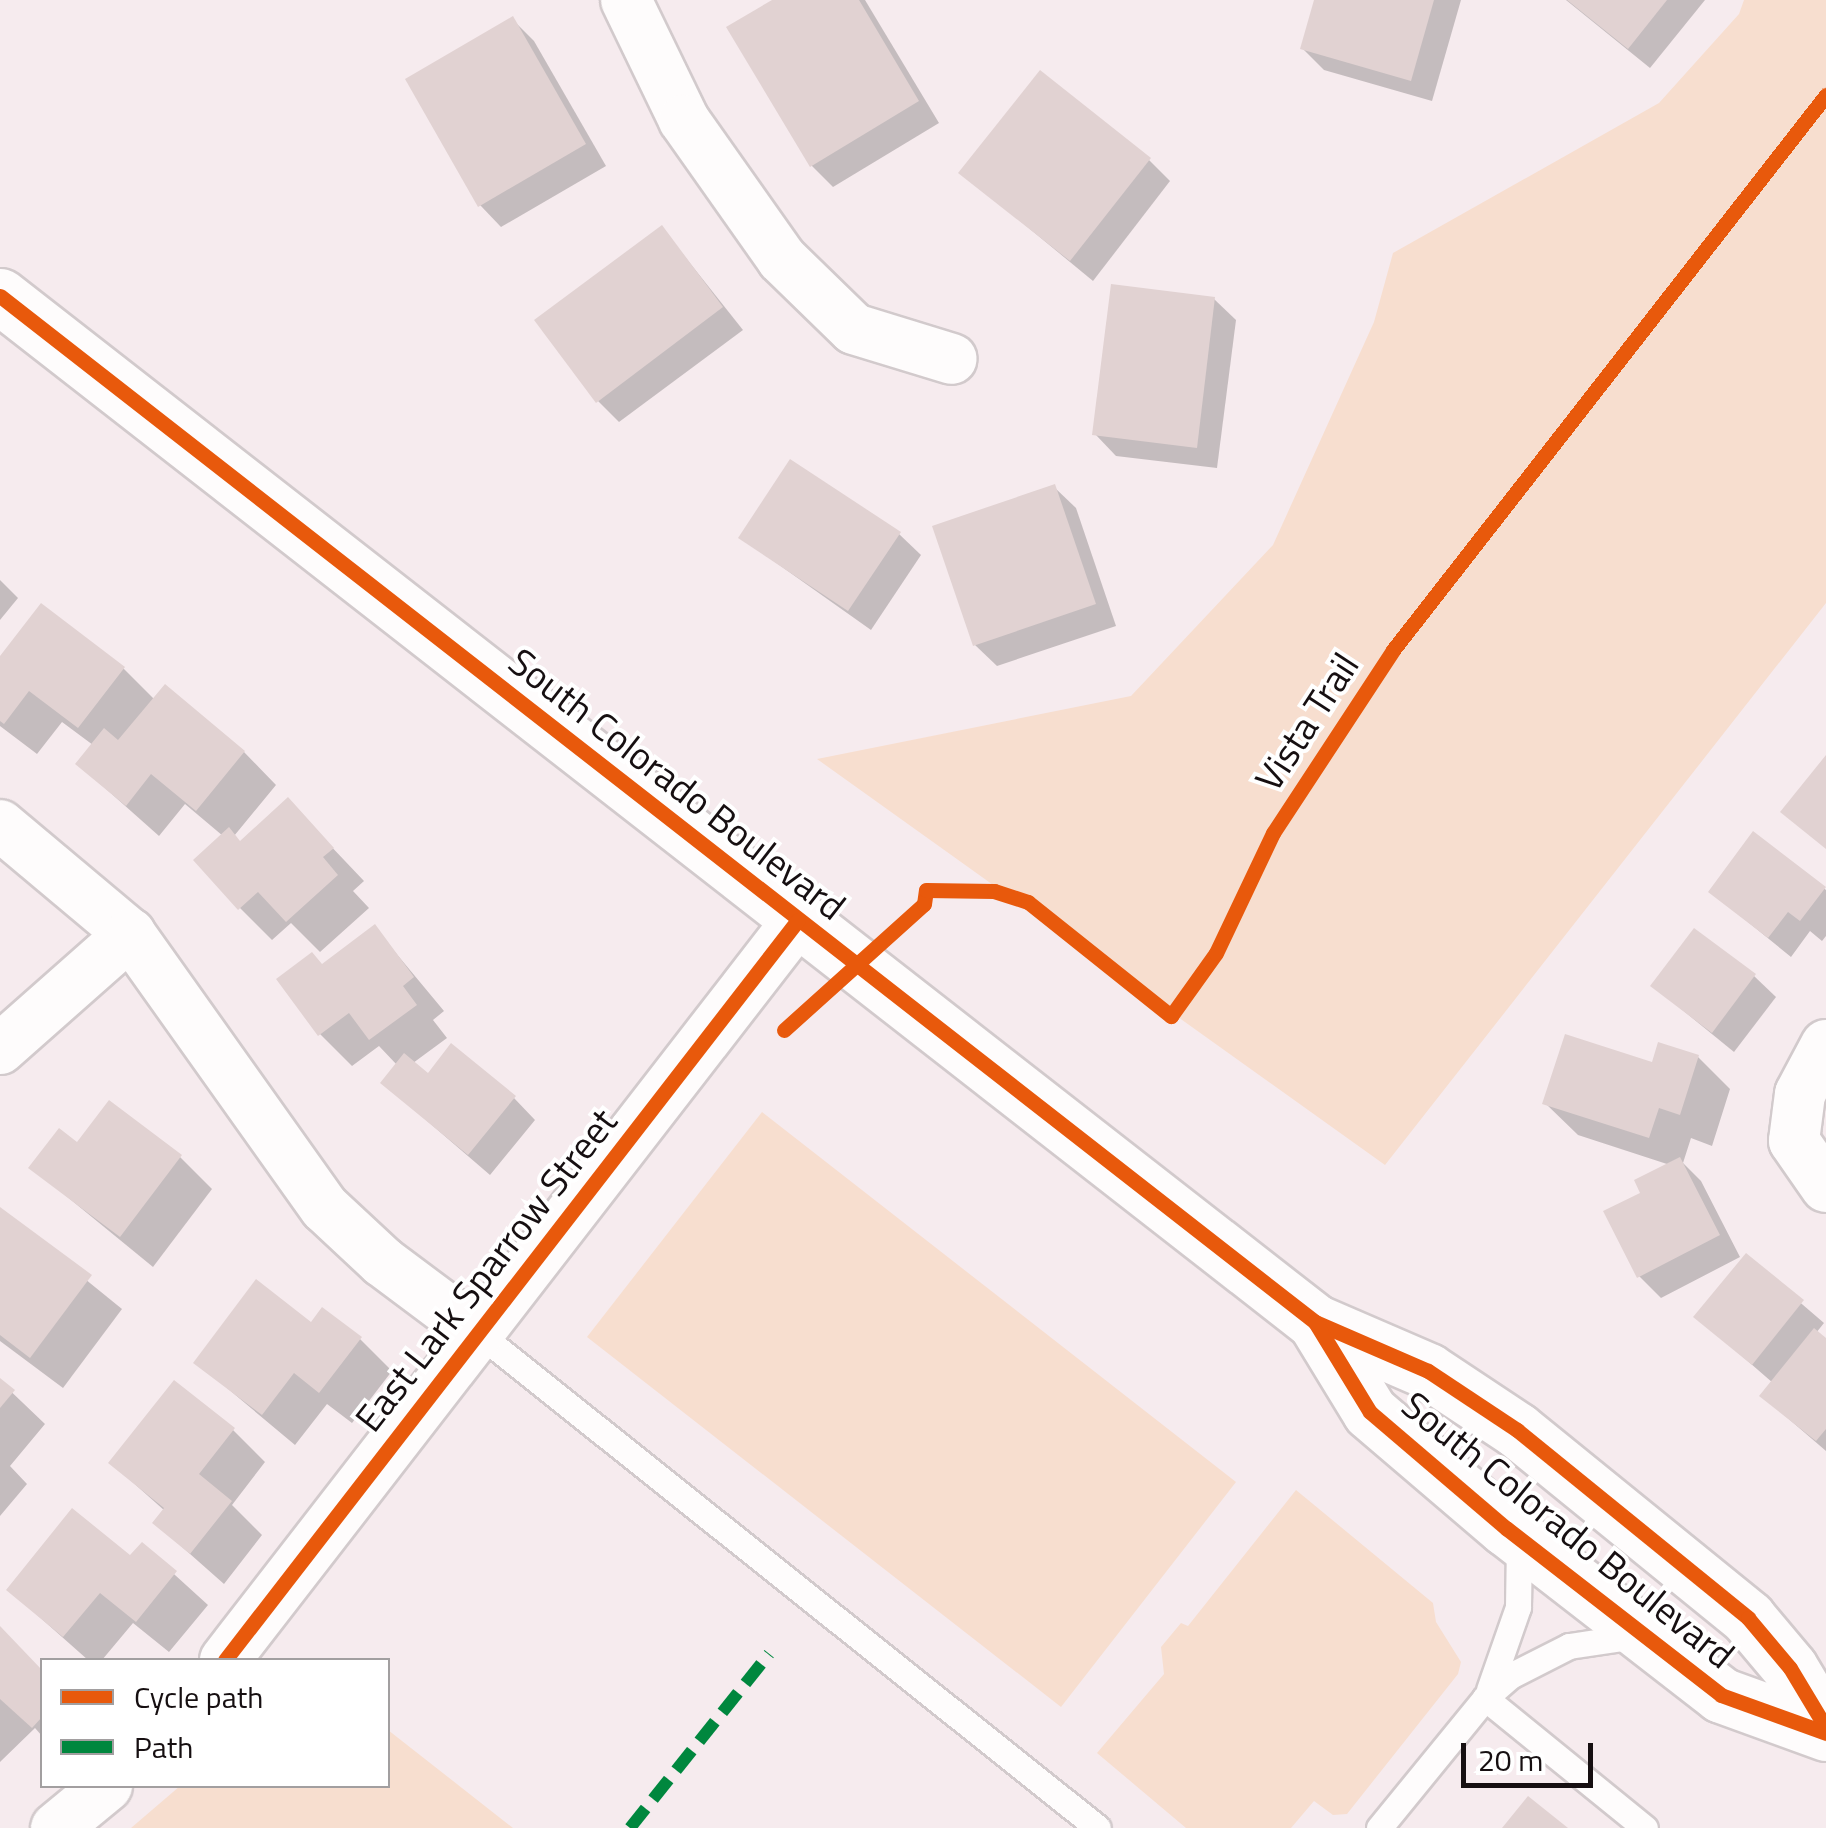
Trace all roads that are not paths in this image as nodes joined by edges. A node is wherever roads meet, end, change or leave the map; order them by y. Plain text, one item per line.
1 (626, 0) edge
2 (0, 296) edge
3 (952, 359) dead end
4 (0, 825) edge
5 (798, 920) junction
6 (130, 934) junction
7 (1826, 1045) edge
8 (0, 1049) edge
9 (1826, 1187) edge
10 (1316, 1322) junction
11 (478, 1333) junction
12 (1519, 1538) junction
13 (1643, 1636) junction
14 (228, 1658) edge
15 (1484, 1698) junction
16 (1826, 1730) edge
17 (105, 1788) edge
18 (56, 1828) edge
19 (1098, 1828) edge
20 (1380, 1828) edge
21 (1645, 1828) edge

1 - 3 street
2 - 5 main road, South Colorado Boulevard
4 - 6 street
5 - 10 main road, South Colorado Boulevard
5 - 11 street, East Lark Sparrow Street
6 - 8 street
6 - 11 street
7 - 9 street
10 - 12 main road, South Colorado Boulevard
10 - 16 main road, South Colorado Boulevard
11 - 14 street, East Lark Sparrow Street
11 - 19 lane
12 - 13 main road, South Colorado Boulevard
12 - 15 lane
13 - 15 lane
13 - 16 main road, South Colorado Boulevard
15 - 20 lane
15 - 21 lane
17 - 18 street

